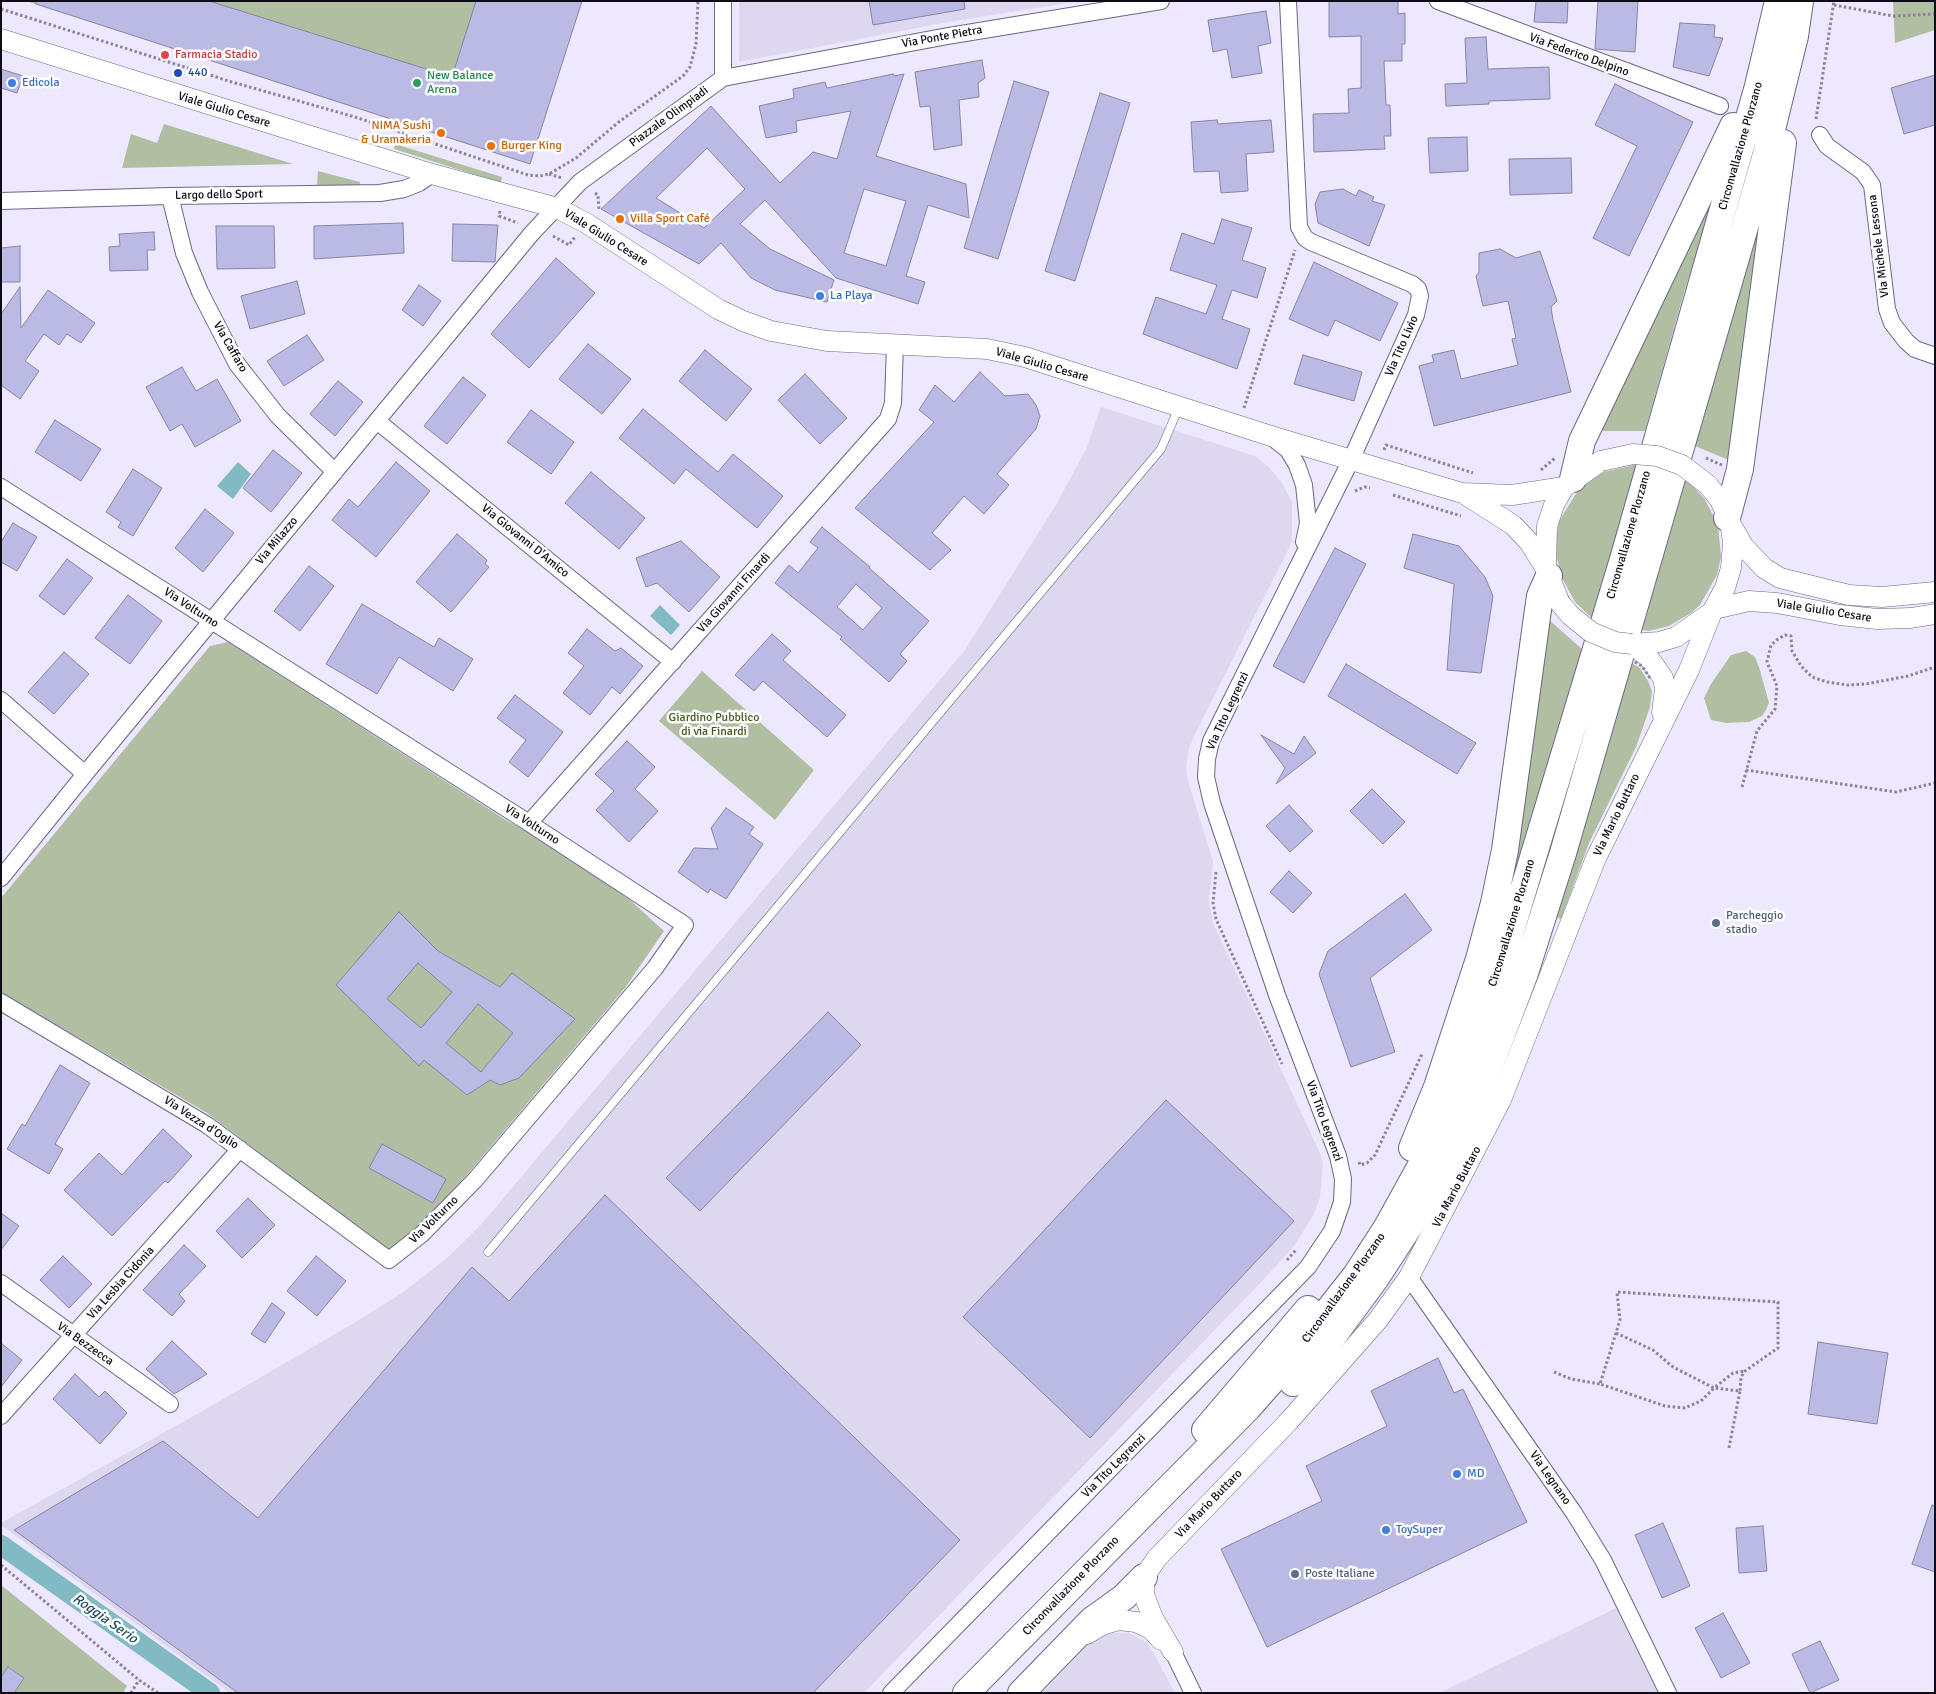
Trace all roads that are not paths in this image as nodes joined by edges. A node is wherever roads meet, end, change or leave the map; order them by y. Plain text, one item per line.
1 (723, 1) edge
2 (1161, 1) edge
3 (1288, 1) edge
4 (1438, 1) edge
5 (1778, 1) edge
6 (1800, 1) edge
7 (1782, 34) junction
8 (1, 39) edge
9 (723, 78) junction
10 (1720, 106) dead end
11 (1820, 135) road end
12 (432, 174) junction
13 (170, 196) junction
14 (1, 201) edge
15 (557, 208) junction
16 (895, 344) junction
17 (1935, 356) edge
18 (1179, 407) junction
19 (377, 420) junction
20 (1271, 436) junction
21 (1351, 460) junction
22 (335, 472) junction
23 (1569, 483) junction
24 (1, 487) edge
25 (1462, 493) junction
26 (1729, 521) junction
27 (1301, 559) junction
28 (1547, 572) junction
29 (1935, 592) edge
30 (1713, 610) junction
31 (1935, 614) edge
32 (211, 621) junction
33 (1632, 644) junction
34 (673, 662) junction
35 (1, 700) edge
36 (1660, 727) junction
37 (85, 774) junction
38 (529, 823) junction
39 (1, 878) edge
40 (1, 1002) edge
41 (240, 1149) junction
42 (488, 1252) dead end
43 (389, 1260) joint
44 (1409, 1277) junction
45 (1, 1283) edge
46 (73, 1336) junction
47 (170, 1404) dead end
48 (1, 1416) edge
49 (1174, 1481) junction
50 (1144, 1577) junction
51 (1173, 1652) junction
52 (1060, 1654) junction
53 (891, 1693) edge
54 (966, 1693) edge
55 (990, 1693) edge
56 (1022, 1693) edge
57 (1193, 1693) edge
58 (1668, 1693) edge

1 - 9 street
2 - 9 street, Via Ponte Pietra
3 - 21 street, Via Tito Livio
4 - 10 street, Via Federico Delpino
5 - 7 highway, Circonvallazione Plorzano
6 - 7 highway, Circonvallazione Plorzano
7 - 23 highway
7 - 26 highway
7 - 49 highway, Circonvallazione Plorzano
7 - 55 highway, Circonvallazione Plorzano
8 - 12 street, Viale Giulio Cesare
9 - 15 street, Piazzale Olimpiadi
11 - 17 street, Via Michele Lessona
12 - 13 street, Largo dello Sport
12 - 15 street, Viale Giulio Cesare
13 - 14 street, Largo dello Sport
13 - 22 street, Via Caffaro
15 - 16 street, Viale Giulio Cesare
15 - 19 street, Via Milazzo
16 - 18 street, Viale Giulio Cesare
16 - 34 street, Via Giovanni Finardi
18 - 20 street, Viale Giulio Cesare
18 - 42 lane
19 - 22 street, Via Milazzo
19 - 34 street, Via Giovanni D'Amico
20 - 21 street, Viale Giulio Cesare
20 - 27 street, Via Tito Legrenzi
21 - 25 street, Viale Giulio Cesare
21 - 27 street, Via Tito Legrenzi
22 - 32 street, Via Milazzo
23 - 25 street, Viale Giulio Cesare
23 - 26 street, Viale Giulio Cesare, bridge
23 - 28 street, Viale Giulio Cesare
24 - 32 street, Via Volturno
25 - 28 street, Viale Giulio Cesare
26 - 29 street, Viale Giulio Cesare
26 - 30 street, Viale Giulio Cesare
27 - 53 street, Via Tito Legrenzi
28 - 33 street, Viale Giulio Cesare, bridge
28 - 49 highway
30 - 31 street, Viale Giulio Cesare
30 - 33 street, Viale Giulio Cesare
30 - 36 street, Via Mario Buttaro
32 - 37 street, Via Milazzo
32 - 38 street, Via Volturno
33 - 36 street, Via Mario Buttaro
34 - 38 street, Via Giovanni Finardi
35 - 37 street
36 - 44 street, Via Mario Buttaro
37 - 39 street, Via Milazzo
38 - 43 street, Via Volturno
40 - 41 street, Via Vezza d'Oglio
41 - 43 street, Via Vezza d'Oglio
41 - 46 street, Via Lesbia Cidonia
44 - 50 street, Via Mario Buttaro
44 - 58 street, Via Legnano
45 - 46 street, Via Bezzecca
46 - 47 street, Via Bezzecca
46 - 48 street, Via Lesbia Cidonia
49 - 54 highway, Circonvallazione Plorzano
50 - 51 street
50 - 52 highway
51 - 52 street
51 - 57 street
52 - 56 highway

